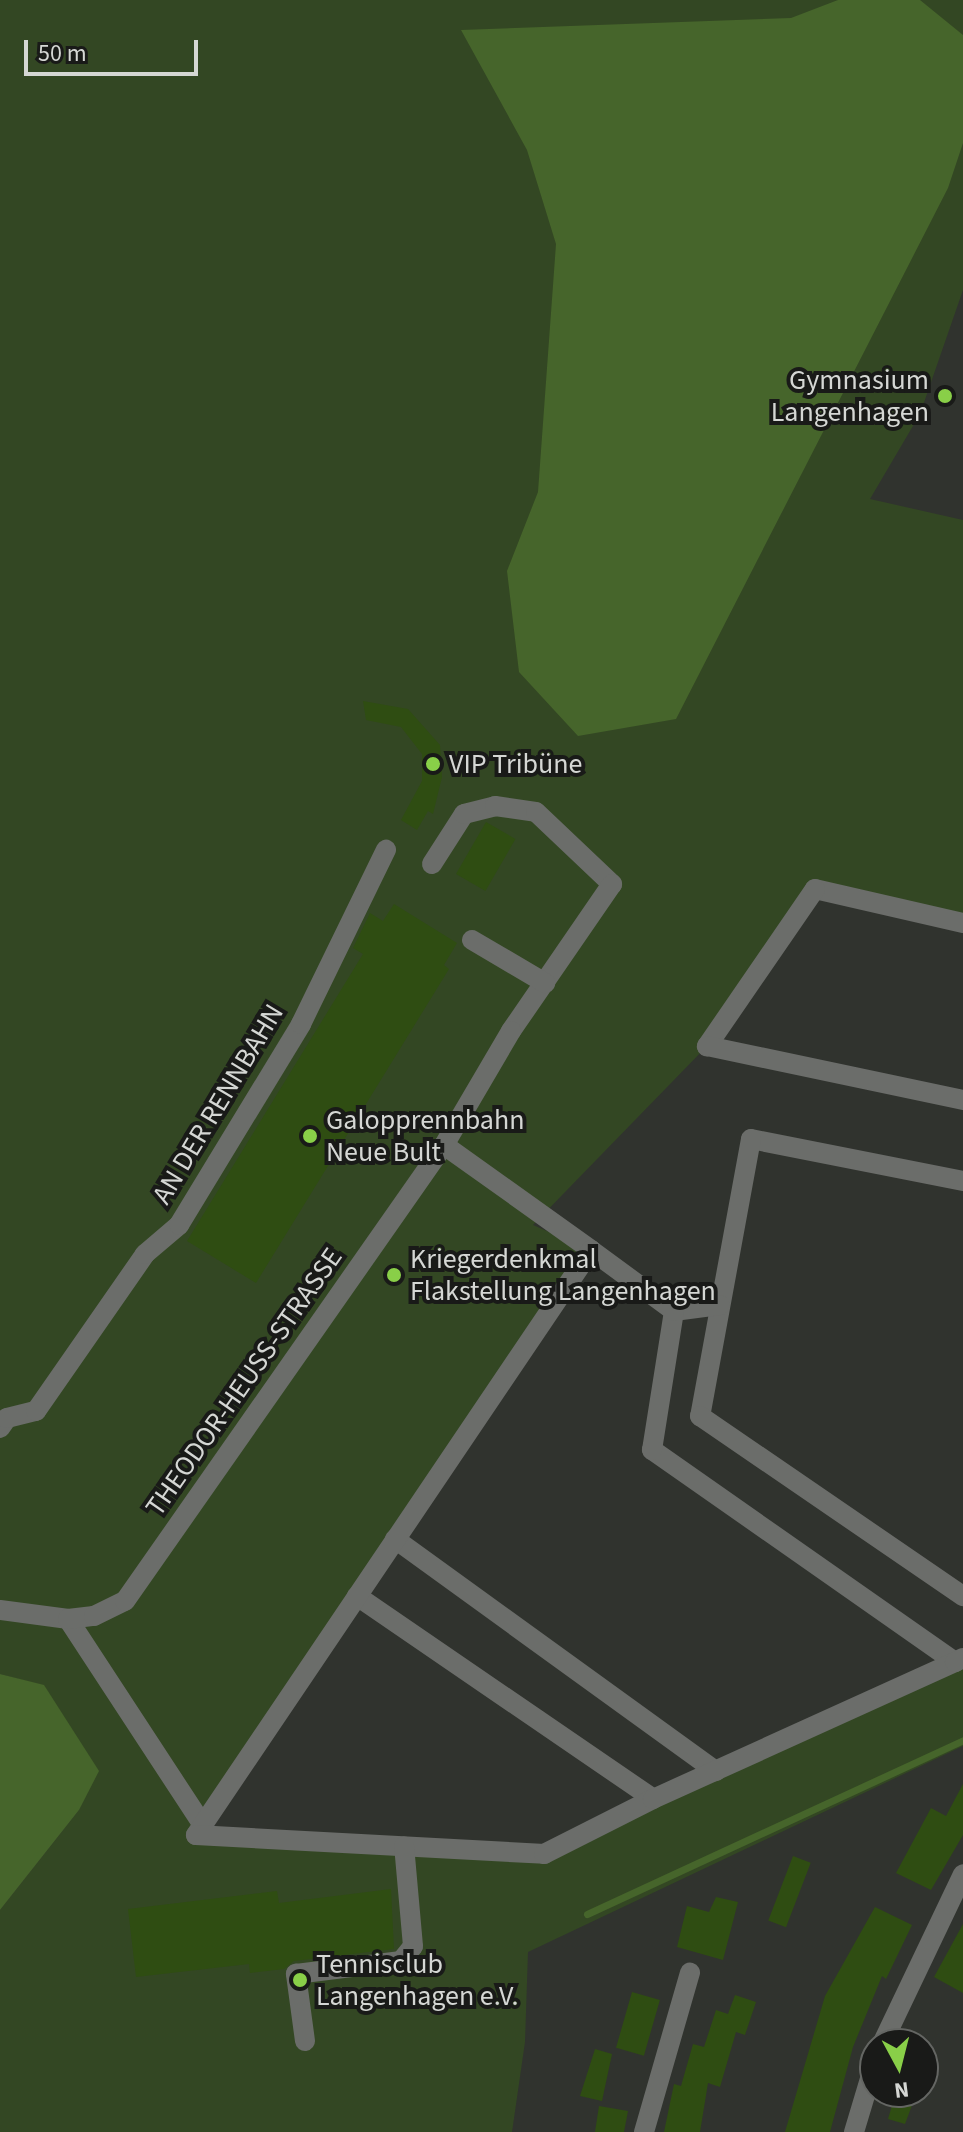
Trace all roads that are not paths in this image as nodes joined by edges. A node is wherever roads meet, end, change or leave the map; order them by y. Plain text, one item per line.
1 (386, 850) dead end
2 (432, 864) dead end
3 (963, 923) edge
4 (472, 940) dead end
5 (545, 983) junction
6 (963, 1100) edge
7 (444, 1145) junction
8 (963, 1181) edge
9 (591, 1250) junction
10 (720, 1305) junction
11 (674, 1311) junction
12 (0, 1428) edge
13 (395, 1539) junction
14 (357, 1596) junction
15 (963, 1596) edge
16 (0, 1610) edge
17 (68, 1619) junction
18 (959, 1660) edge
19 (716, 1771) junction
20 (653, 1799) junction
21 (203, 1825) junction
22 (404, 1846) junction
23 (963, 1874) edge
24 (690, 1973) dead end
25 (890, 2028) edge
26 (305, 2041) dead end
27 (861, 2108) edge
28 (644, 2132) edge
29 (854, 2132) edge

1 - 12 street, AN DER RENNBAHN
2 - 5 street, THEODOR-HEUSS-STRASSE
3 - 6 street
4 - 5 street
5 - 7 street, THEODOR-HEUSS-STRASSE
7 - 9 street
7 - 17 street, THEODOR-HEUSS-STRASSE
8 - 10 street
9 - 11 street
9 - 13 street
10 - 11 street
10 - 15 street
11 - 18 street
13 - 14 street
13 - 19 street
14 - 20 street
14 - 21 street
16 - 17 street
17 - 21 street
18 - 19 street
19 - 20 street
20 - 22 street
21 - 22 street
22 - 26 street
23 - 25 street
24 - 28 street
27 - 29 street

